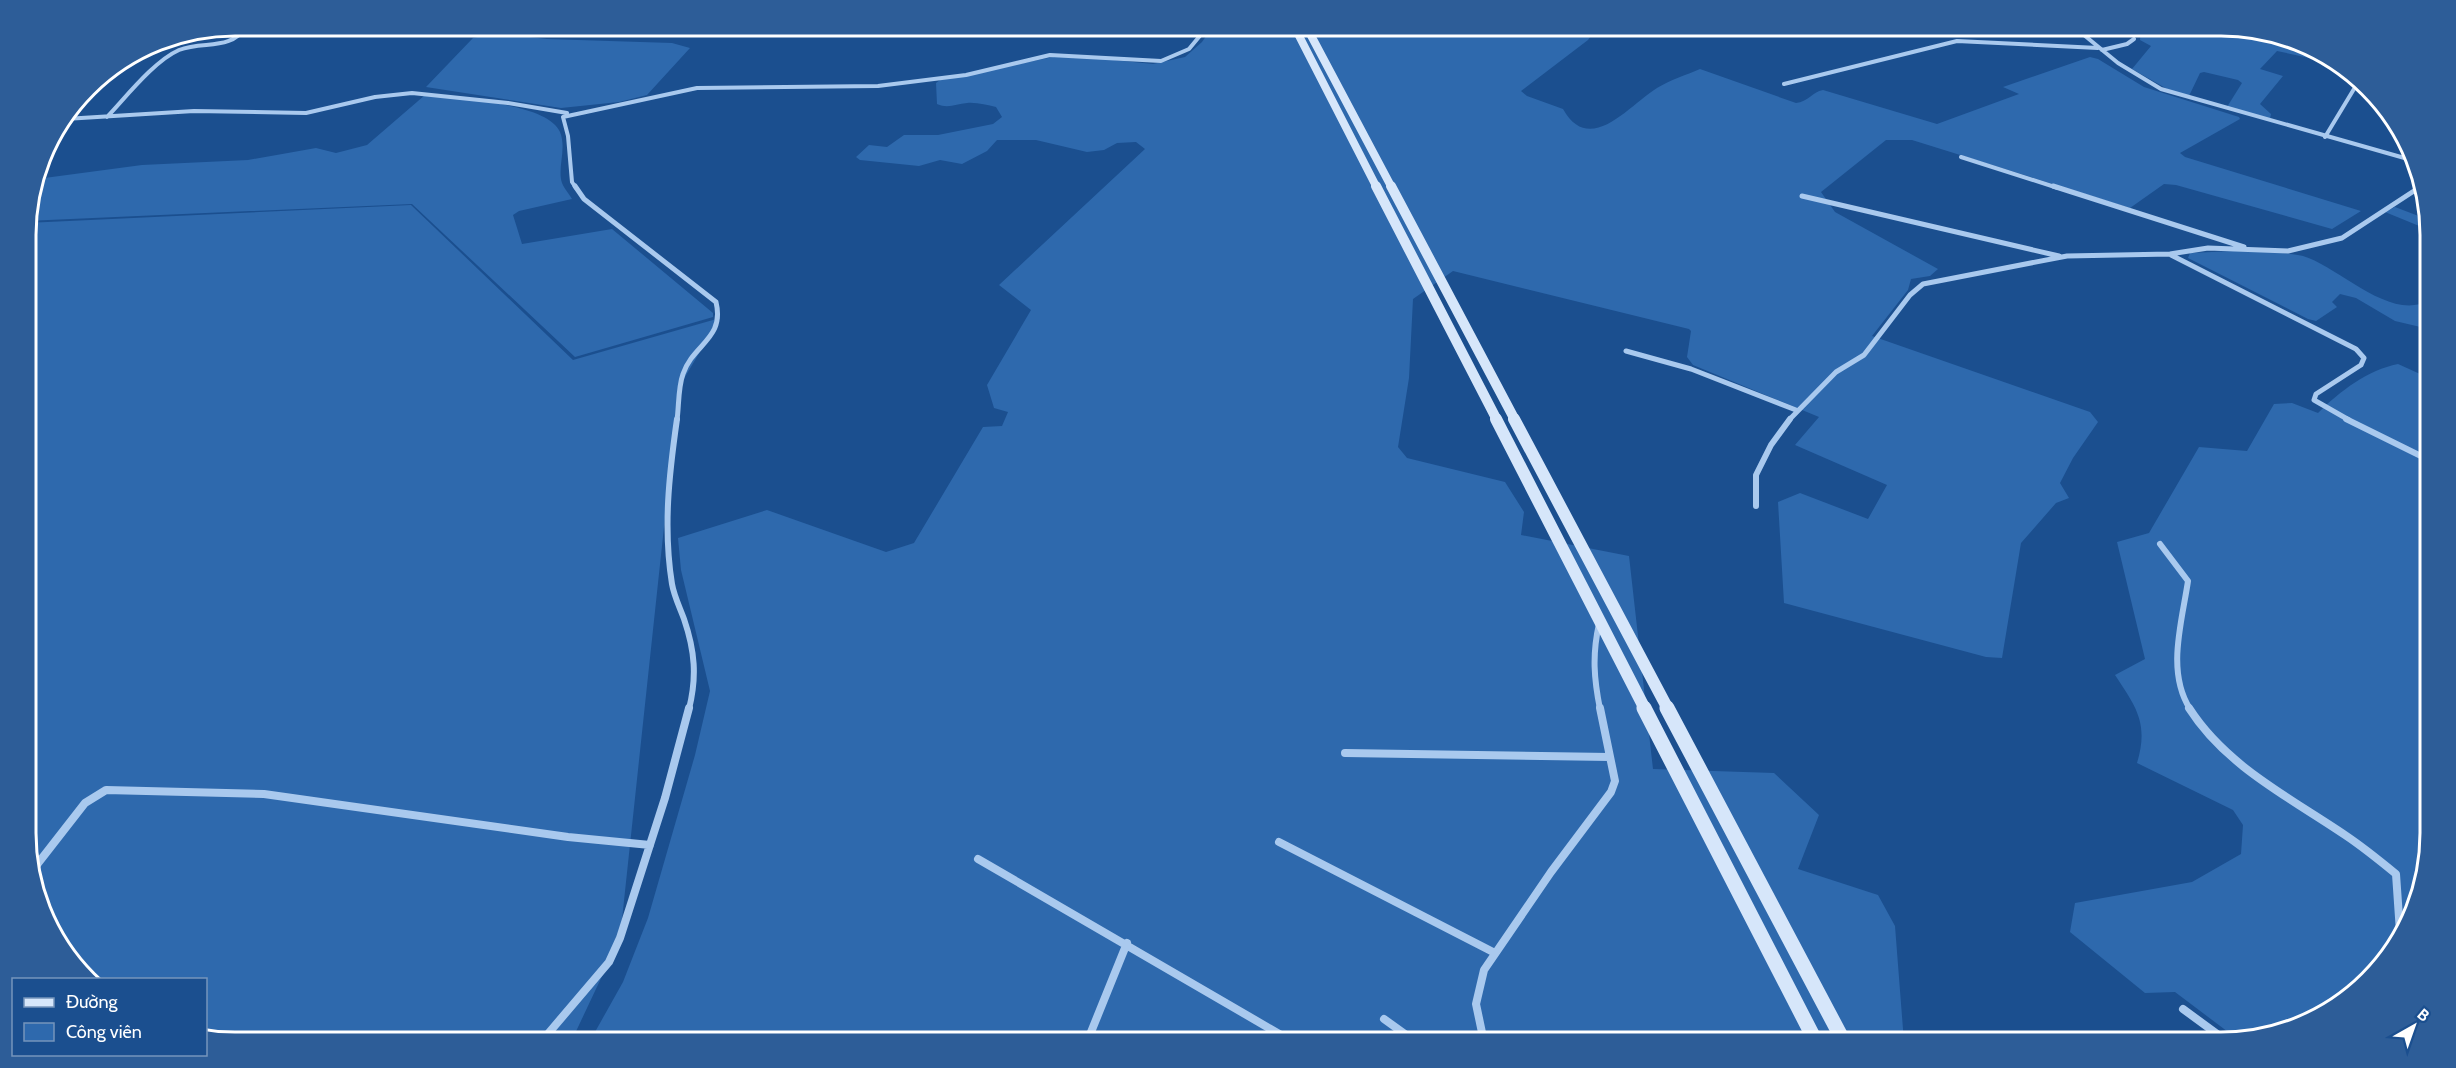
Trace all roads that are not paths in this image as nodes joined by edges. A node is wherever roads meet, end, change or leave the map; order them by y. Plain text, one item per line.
1 (241, 36) edge
2 (1200, 36) edge
3 (1299, 36) edge
4 (1311, 36) edge
5 (2085, 36) edge
6 (2134, 39) dead end
7 (2100, 49) junction
8 (1784, 84) dead end
9 (2355, 88) edge
10 (571, 114) junction
11 (107, 117) junction
12 (74, 119) edge
13 (2325, 137) junction
14 (1962, 157) dead end
15 (2405, 158) edge
16 (2414, 191) edge
17 (1803, 196) dead end
18 (2253, 250) junction
19 (2170, 254) junction
20 (2062, 257) junction
21 (1626, 351) dead end
22 (1796, 410) junction
23 (2420, 456) edge
24 (1756, 506) dead end
25 (2160, 544) dead end
26 (1600, 621) junction
27 (1345, 753) dead end
28 (1610, 757) junction
29 (1279, 842) dead end
30 (650, 845) junction
31 (978, 859) dead end
32 (39, 862) edge
33 (2399, 920) edge
34 (1127, 943) junction
35 (1495, 953) junction
36 (2183, 1009) dead end
37 (1384, 1019) dead end
38 (550, 1032) edge
39 (1092, 1032) edge
40 (1276, 1032) edge
41 (1402, 1032) edge
42 (1482, 1032) edge
43 (1811, 1032) edge
44 (1839, 1032) edge
45 (2214, 1032) edge

1 - 11 street
2 - 10 street
3 - 26 main road
4 - 44 main road
5 - 7 street
6 - 7 street
7 - 8 street
7 - 13 street
9 - 13 street
10 - 11 street
10 - 30 street
11 - 12 street
13 - 15 street
14 - 18 street
16 - 18 street
17 - 20 street
18 - 19 street
19 - 20 street
19 - 23 street
20 - 22 street
21 - 22 street
22 - 24 street
25 - 33 street
26 - 28 street
26 - 43 main road
27 - 28 street
28 - 35 street
29 - 35 street
30 - 32 street
30 - 38 street
31 - 34 street
34 - 39 street
34 - 40 street
35 - 42 street
36 - 45 street
37 - 41 street

